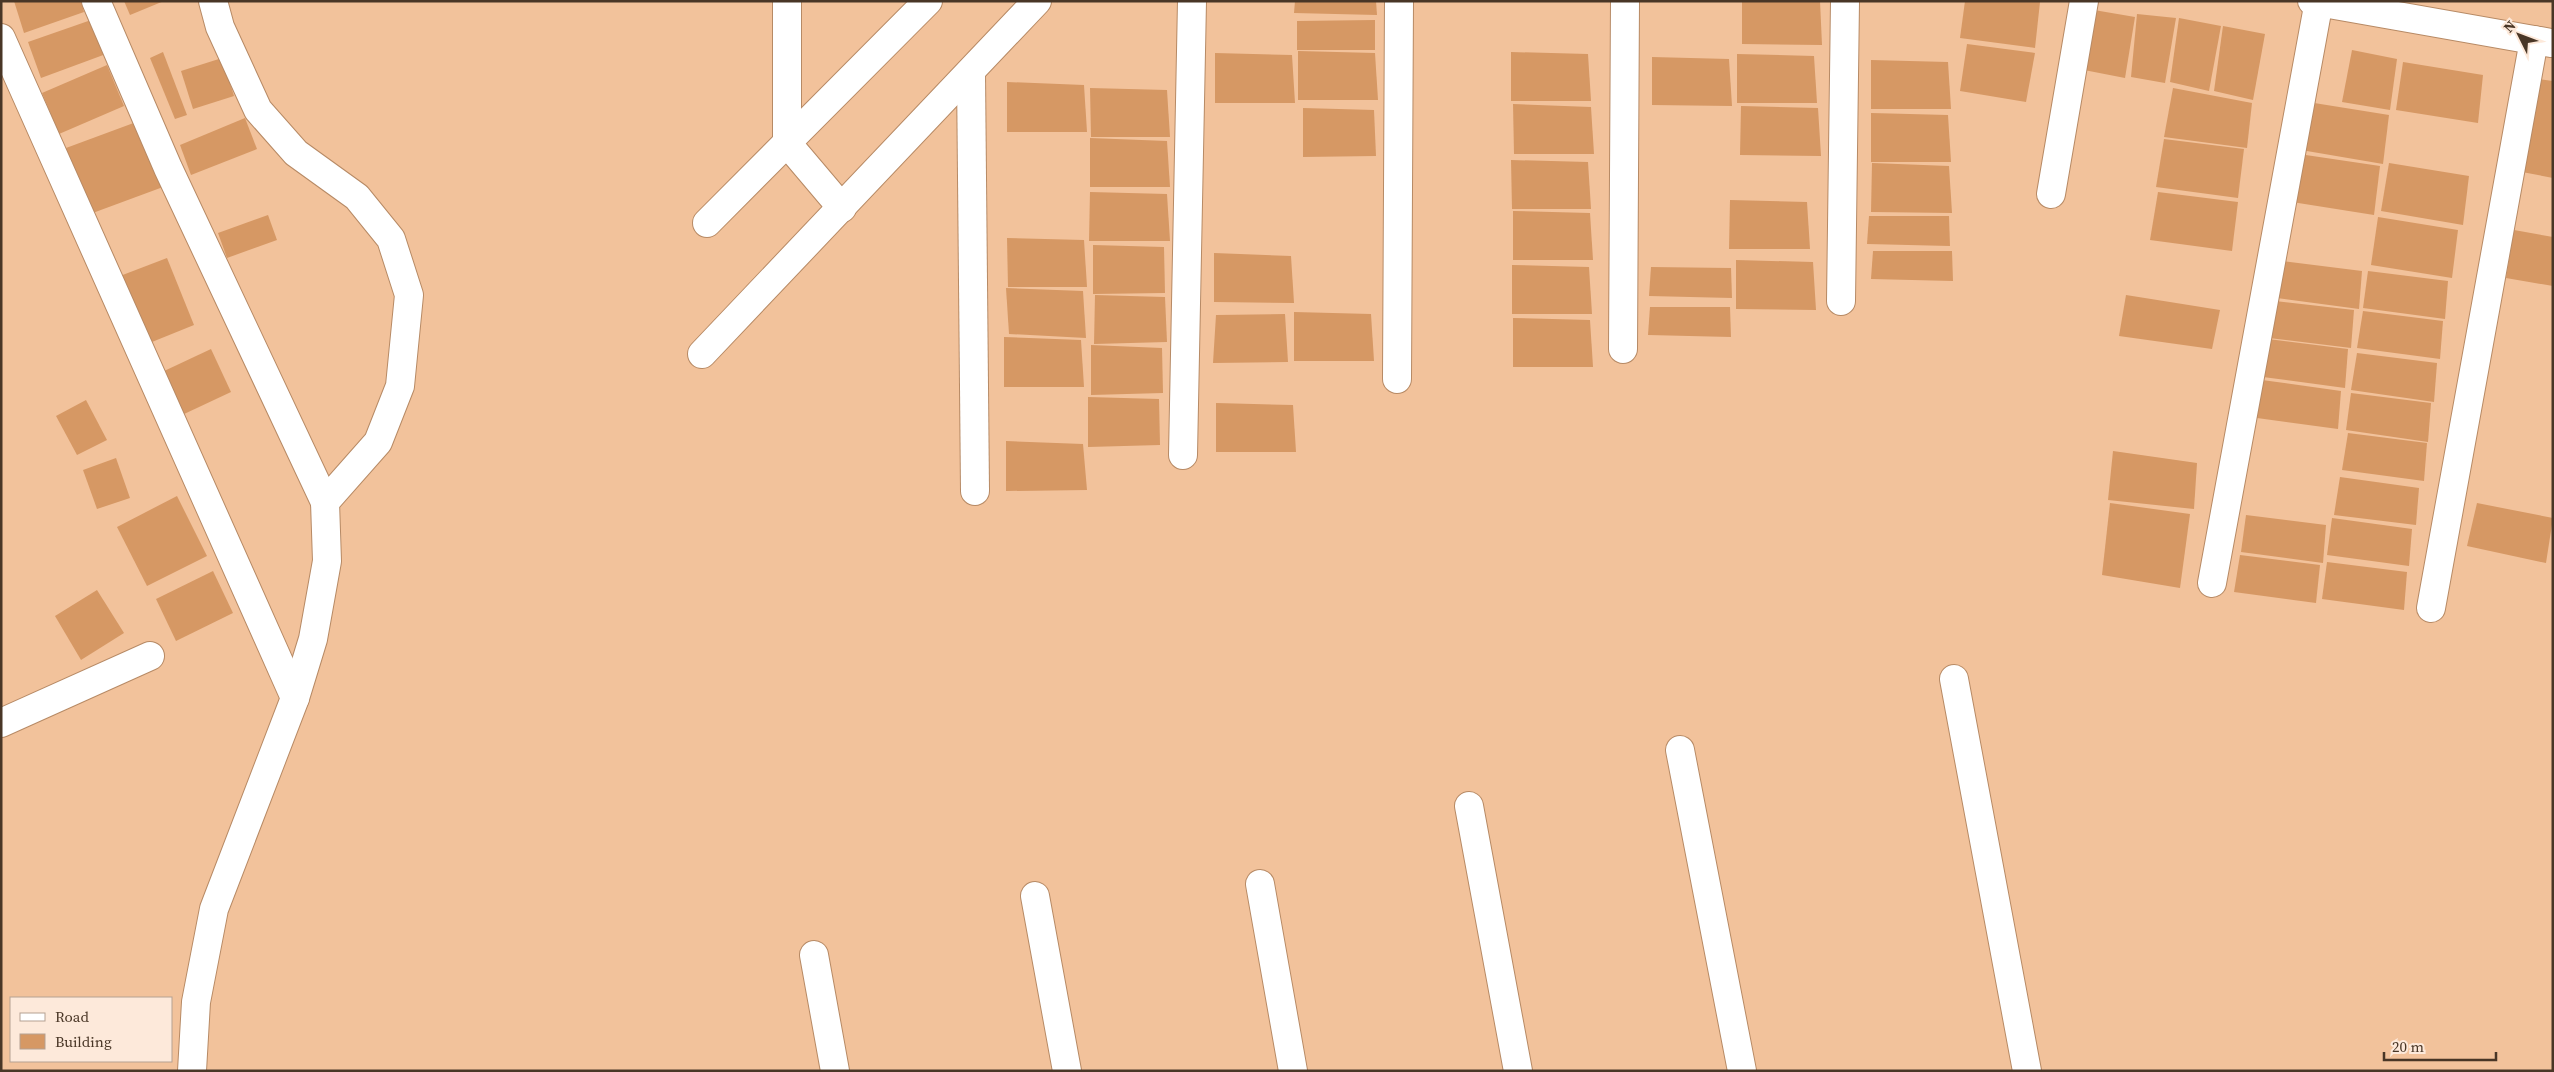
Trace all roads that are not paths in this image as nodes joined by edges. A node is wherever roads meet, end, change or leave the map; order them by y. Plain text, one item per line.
1 (96, 1) edge
2 (213, 1) edge
3 (787, 1) edge
4 (928, 1) edge
5 (1037, 1) edge
6 (1192, 1) edge
7 (1398, 1) edge
8 (1625, 1) edge
9 (1844, 1) edge
10 (2084, 1) edge
11 (2316, 2) edge
12 (1, 38) edge
13 (2544, 41) edge
14 (971, 73) junction
15 (787, 143) junction
16 (2051, 194) dead end
17 (842, 208) junction
18 (707, 223) dead end
19 (1841, 301) dead end
20 (1623, 349) dead end
21 (702, 354) dead end
22 (1397, 379) dead end
23 (1183, 455) dead end
24 (975, 491) dead end
25 (325, 502) junction
26 (2212, 583) dead end
27 (2431, 608) dead end
28 (150, 656) dead end
29 (1954, 679) dead end
30 (295, 698) junction
31 (1, 723) edge
32 (1680, 750) dead end
33 (1469, 806) dead end
34 (1260, 884) dead end
35 (1036, 896) dead end
36 (814, 955) dead end
37 (192, 1071) edge
38 (835, 1071) edge
39 (1067, 1071) edge
40 (1293, 1071) edge
41 (1518, 1071) edge
42 (1742, 1071) edge
43 (2027, 1071) edge

1 - 25 street
2 - 25 street
3 - 15 street
4 - 15 street
5 - 14 street
6 - 23 street
7 - 22 street
8 - 20 street
9 - 19 street
10 - 16 street
11 - 13 street
11 - 26 street
12 - 30 street
13 - 27 street
14 - 17 street
14 - 24 street
15 - 17 street
15 - 18 street
17 - 21 street
25 - 30 street
28 - 31 street
29 - 43 street
30 - 37 street
32 - 42 street
33 - 41 street
34 - 40 street
35 - 39 street
36 - 38 street

